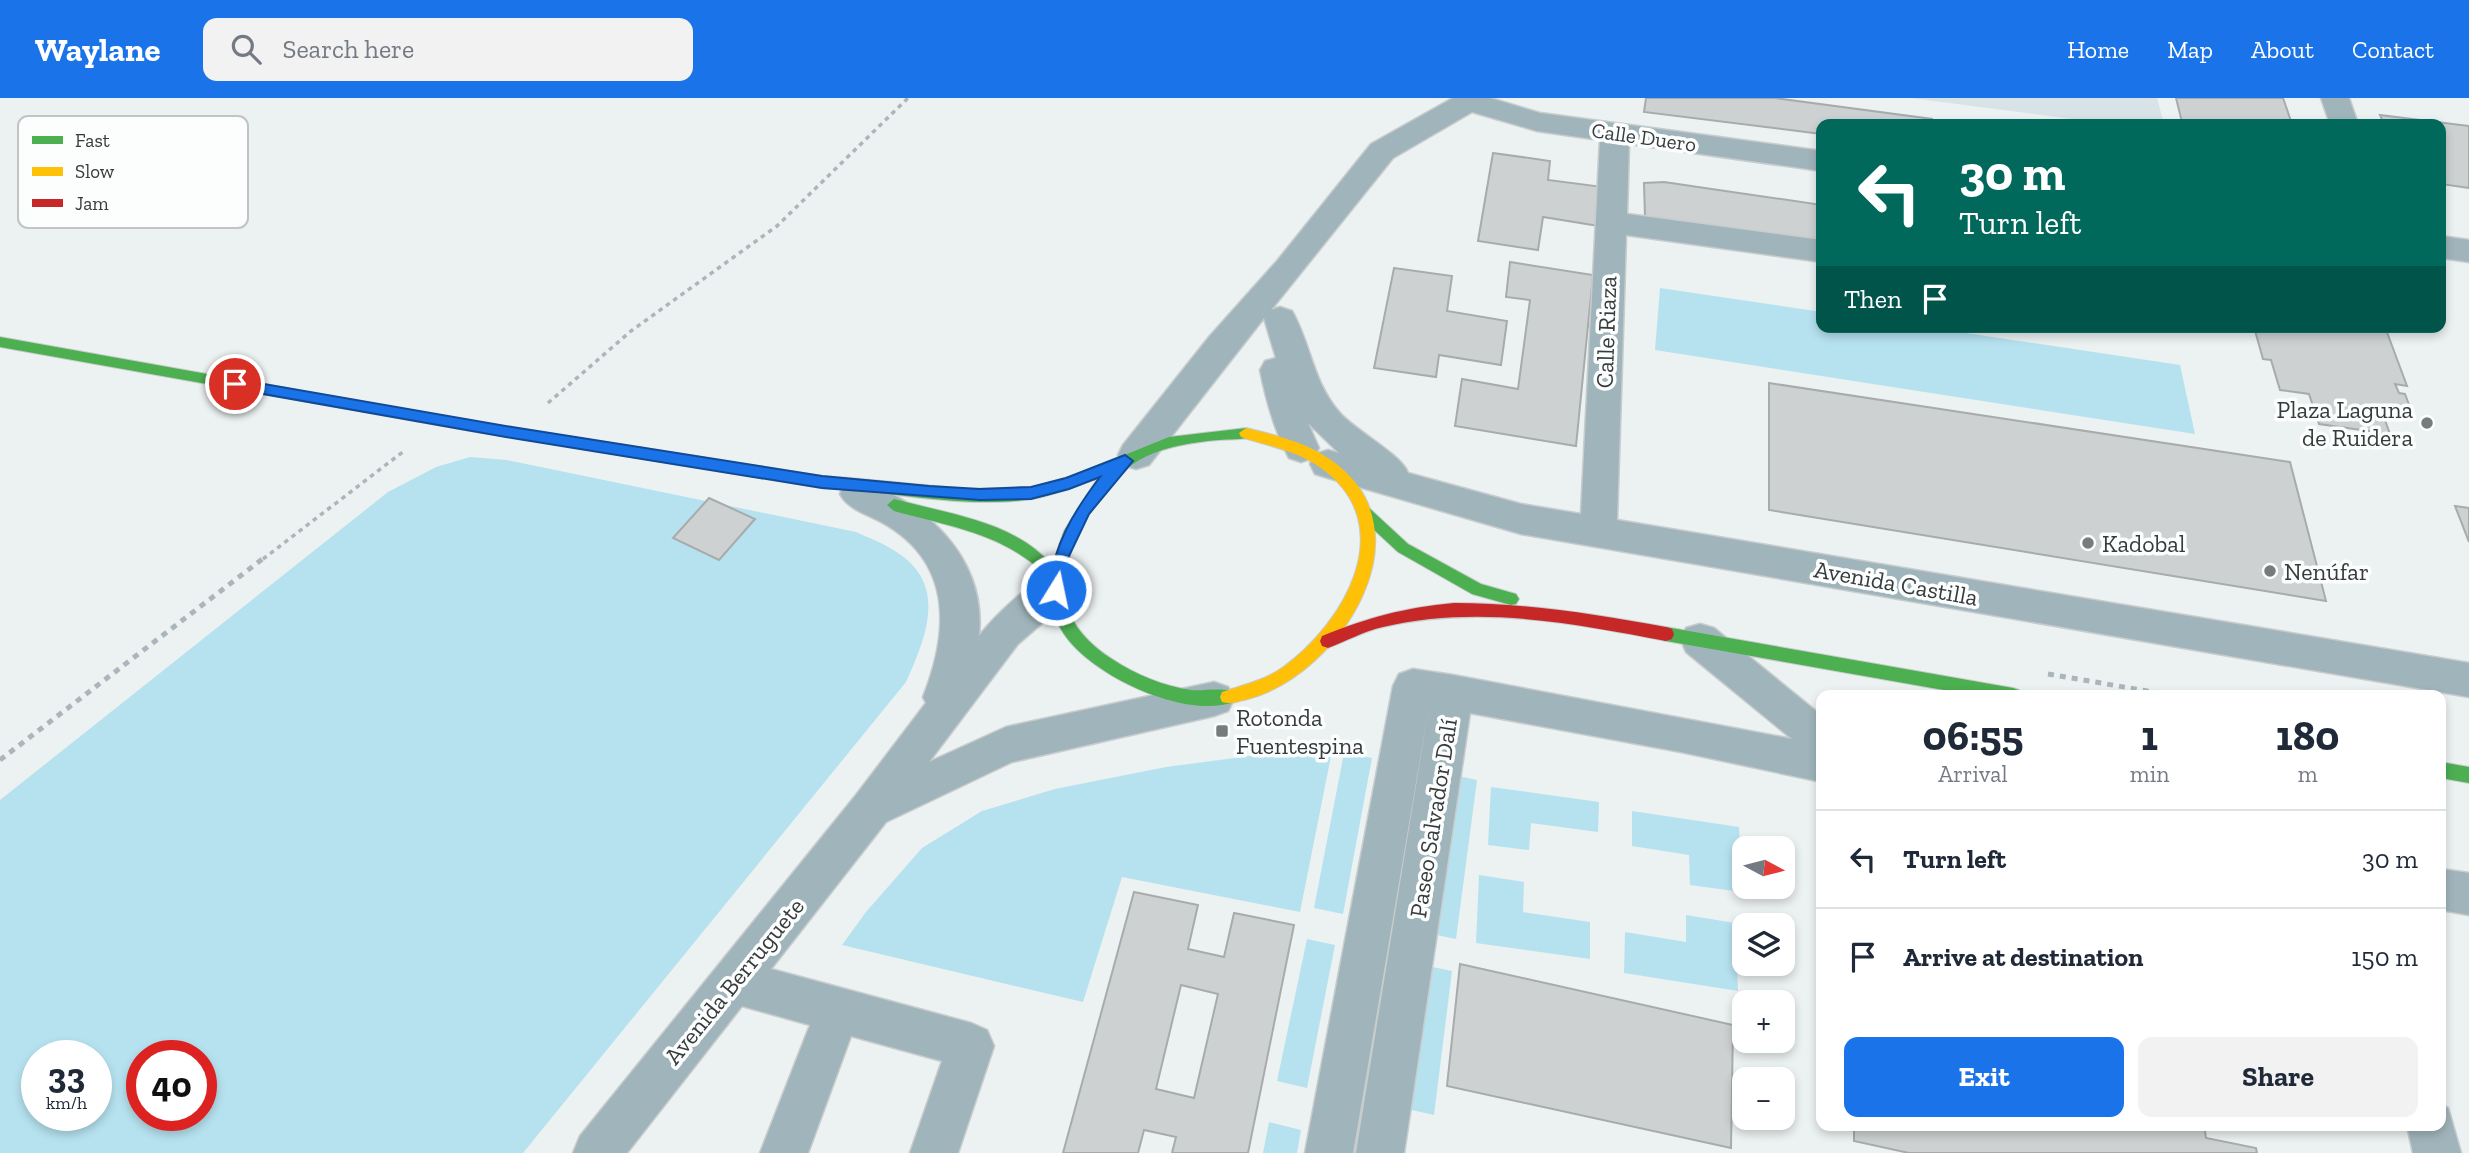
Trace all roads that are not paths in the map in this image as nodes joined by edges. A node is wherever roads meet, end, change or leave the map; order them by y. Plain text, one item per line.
1 (2335, 98) edge
2 (1472, 99) edge
3 (2342, 119) edge
4 (1615, 132) junction
5 (1816, 160) edge
6 (1611, 222) junction
7 (2446, 248) edge
8 (1816, 250) edge
9 (2469, 251) edge
10 (1288, 269) junction
11 (1280, 319) junction
12 (0, 342) edge
13 (1315, 456) junction
14 (1131, 458) junction
15 (822, 482) junction
16 (1416, 489) junction
17 (858, 494) junction
18 (1363, 511) junction
19 (1598, 532) junction
20 (1057, 585) junction
21 (1560, 615) junction
22 (1699, 640) junction
23 (1328, 641) junction
24 (2469, 680) edge
25 (1433, 689) junction
26 (1984, 690) edge
27 (1214, 699) junction
28 (929, 729) junction
29 (1816, 735) edge
30 (1816, 763) edge
31 (2446, 771) edge
32 (2469, 775) edge
33 (871, 809) junction
34 (2446, 890) edge
35 (2469, 894) edge
36 (1369, 933) junction
37 (1414, 944) junction
38 (732, 981) junction
39 (838, 1010) junction
40 (2432, 1131) edge
41 (1333, 1133) edge
42 (1383, 1140) edge
43 (597, 1153) edge
44 (784, 1153) edge
45 (934, 1153) edge
46 (2437, 1153) edge

1 - 3 street
2 - 4 street, Calle Duero
2 - 10 street
4 - 5 street, Calle Duero
4 - 6 street, Calle Riaza
6 - 8 street
6 - 19 street, Calle Riaza
7 - 9 street
10 - 11 street
10 - 14 street
11 - 13 street
11 - 16 street
12 - 15 street
13 - 14 street
13 - 16 street, Avenida Castilla
13 - 18 street
14 - 15 street
14 - 20 street
15 - 17 street
16 - 19 street, Avenida Castilla
17 - 20 street
17 - 28 street
18 - 21 street
18 - 23 street
19 - 24 street, Avenida Castilla
20 - 27 street
20 - 28 street, Avenida Berruguete
21 - 22 street
21 - 23 street
22 - 26 street
22 - 29 street
23 - 27 street
25 - 30 street
25 - 36 street, Paseo Salvador Dalí
25 - 37 street, Paseo Salvador Dalí
27 - 33 street, Avenida Berruguete
28 - 33 street, Avenida Berruguete
31 - 32 street
33 - 38 street, Avenida Berruguete
34 - 35 street
36 - 37 street, Paseo Salvador Dalí
36 - 41 street, Paseo Salvador Dalí
37 - 42 street, Paseo Salvador Dalí
38 - 39 street
38 - 43 street, Avenida Berruguete
39 - 44 street
39 - 45 street
40 - 46 street
41 - 42 street, Paseo Salvador Dalí

